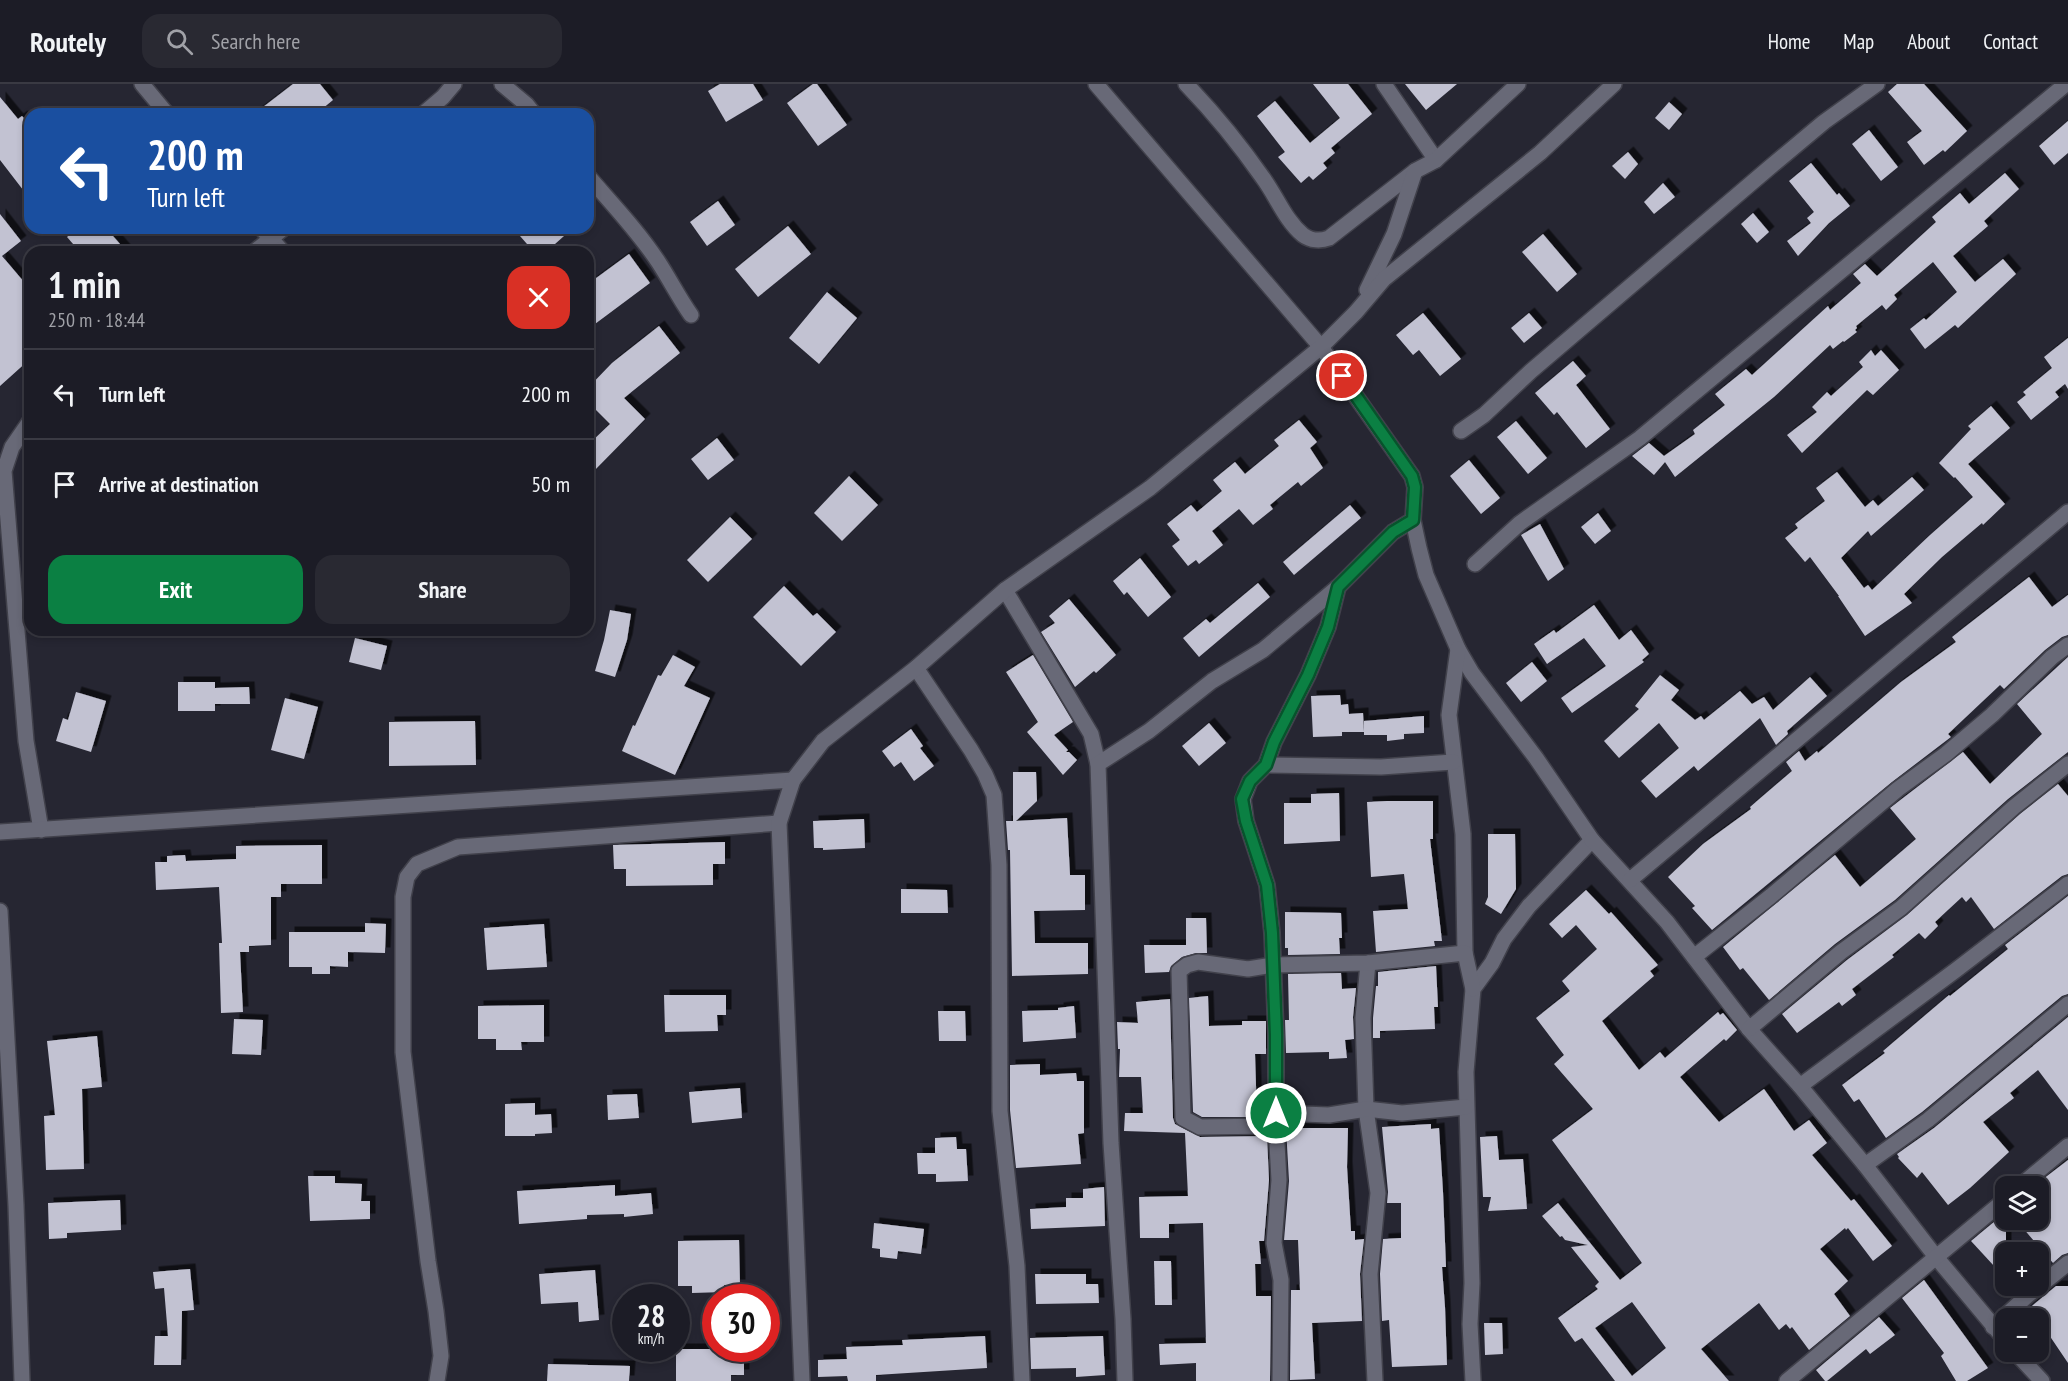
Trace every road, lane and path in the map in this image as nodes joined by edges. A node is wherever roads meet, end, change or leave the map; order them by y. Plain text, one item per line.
1 (142, 84) edge
2 (454, 84) edge
3 (502, 84) edge
4 (1096, 84) edge
5 (1186, 84) edge
6 (1384, 84) edge
7 (1518, 84) edge
8 (1614, 84) edge
9 (1877, 84) edge
10 (2066, 84) edge
11 (162, 108) edge
12 (430, 108) edge
13 (529, 108) edge
14 (1436, 160) junction
15 (1415, 171) junction
16 (594, 183) edge
17 (266, 234) edge
18 (277, 246) edge
19 (1356, 312) junction
20 (691, 315) dead end
21 (1321, 347) junction
22 (24, 430) edge
23 (1461, 431) dead end
24 (2068, 512) edge
25 (1413, 520) junction
26 (1475, 564) dead end
27 (1338, 587) junction
28 (1005, 590) junction
29 (2068, 645) edge
30 (1458, 649) junction
31 (916, 668) junction
32 (1453, 762) junction
33 (1098, 764) junction
34 (2068, 764) edge
35 (1266, 765) junction
36 (793, 780) junction
37 (779, 823) junction
38 (41, 830) junction
39 (0, 832) edge
40 (1592, 840) junction
41 (1630, 880) junction
42 (2068, 884) edge
43 (0, 911) edge
44 (1465, 953) junction
45 (1694, 957) junction
46 (1368, 963) junction
47 (1273, 965) junction
48 (1473, 989) junction
49 (2068, 1004) edge
50 (1749, 1029) junction
51 (1800, 1086) junction
52 (1466, 1107) junction
53 (1366, 1109) junction
54 (1276, 1120) junction
55 (2068, 1146) edge
56 (1865, 1165) junction
57 (2032, 1176) edge
58 (1995, 1208) edge
59 (1936, 1257) junction
60 (2068, 1263) edge
61 (1993, 1327) joint
62 (2024, 1362) edge
63 (22, 1381) edge
64 (437, 1381) edge
65 (802, 1381) edge
66 (1022, 1381) edge
67 (1125, 1381) edge
68 (1280, 1381) edge
69 (1375, 1381) edge
70 (1473, 1381) edge
71 (1787, 1381) edge
72 (2042, 1381) edge

1 - 11 street
2 - 12 street
3 - 13 street
4 - 21 street
5 - 15 street
6 - 14 street
7 - 14 street
8 - 19 street
9 - 23 street
10 - 26 street
14 - 15 street
15 - 19 street
16 - 20 street
17 - 18 street
19 - 21 street
21 - 25 street
21 - 28 street
22 - 38 street
24 - 41 street
25 - 27 street
25 - 30 street
27 - 33 street
27 - 35 street
28 - 31 street
28 - 33 street
29 - 45 street
30 - 32 street
30 - 40 street
31 - 36 street
31 - 66 street
32 - 35 street
32 - 44 street
33 - 67 street
34 - 50 street
35 - 47 street
36 - 37 street
36 - 38 street
37 - 64 street
37 - 65 street
38 - 39 street
40 - 41 street
40 - 48 street
41 - 45 street
42 - 51 street
43 - 63 street
44 - 46 street
44 - 48 street
45 - 50 street
46 - 47 street
46 - 53 street
47 - 54 street
47 - 54 street
48 - 52 street
49 - 56 street
50 - 51 street
51 - 56 street
52 - 53 street
52 - 70 street
53 - 54 street
53 - 69 street
54 - 68 street
55 - 57 street
56 - 59 street
58 - 59 street
59 - 61 street
59 - 71 street
60 - 61 street
62 - 72 street

